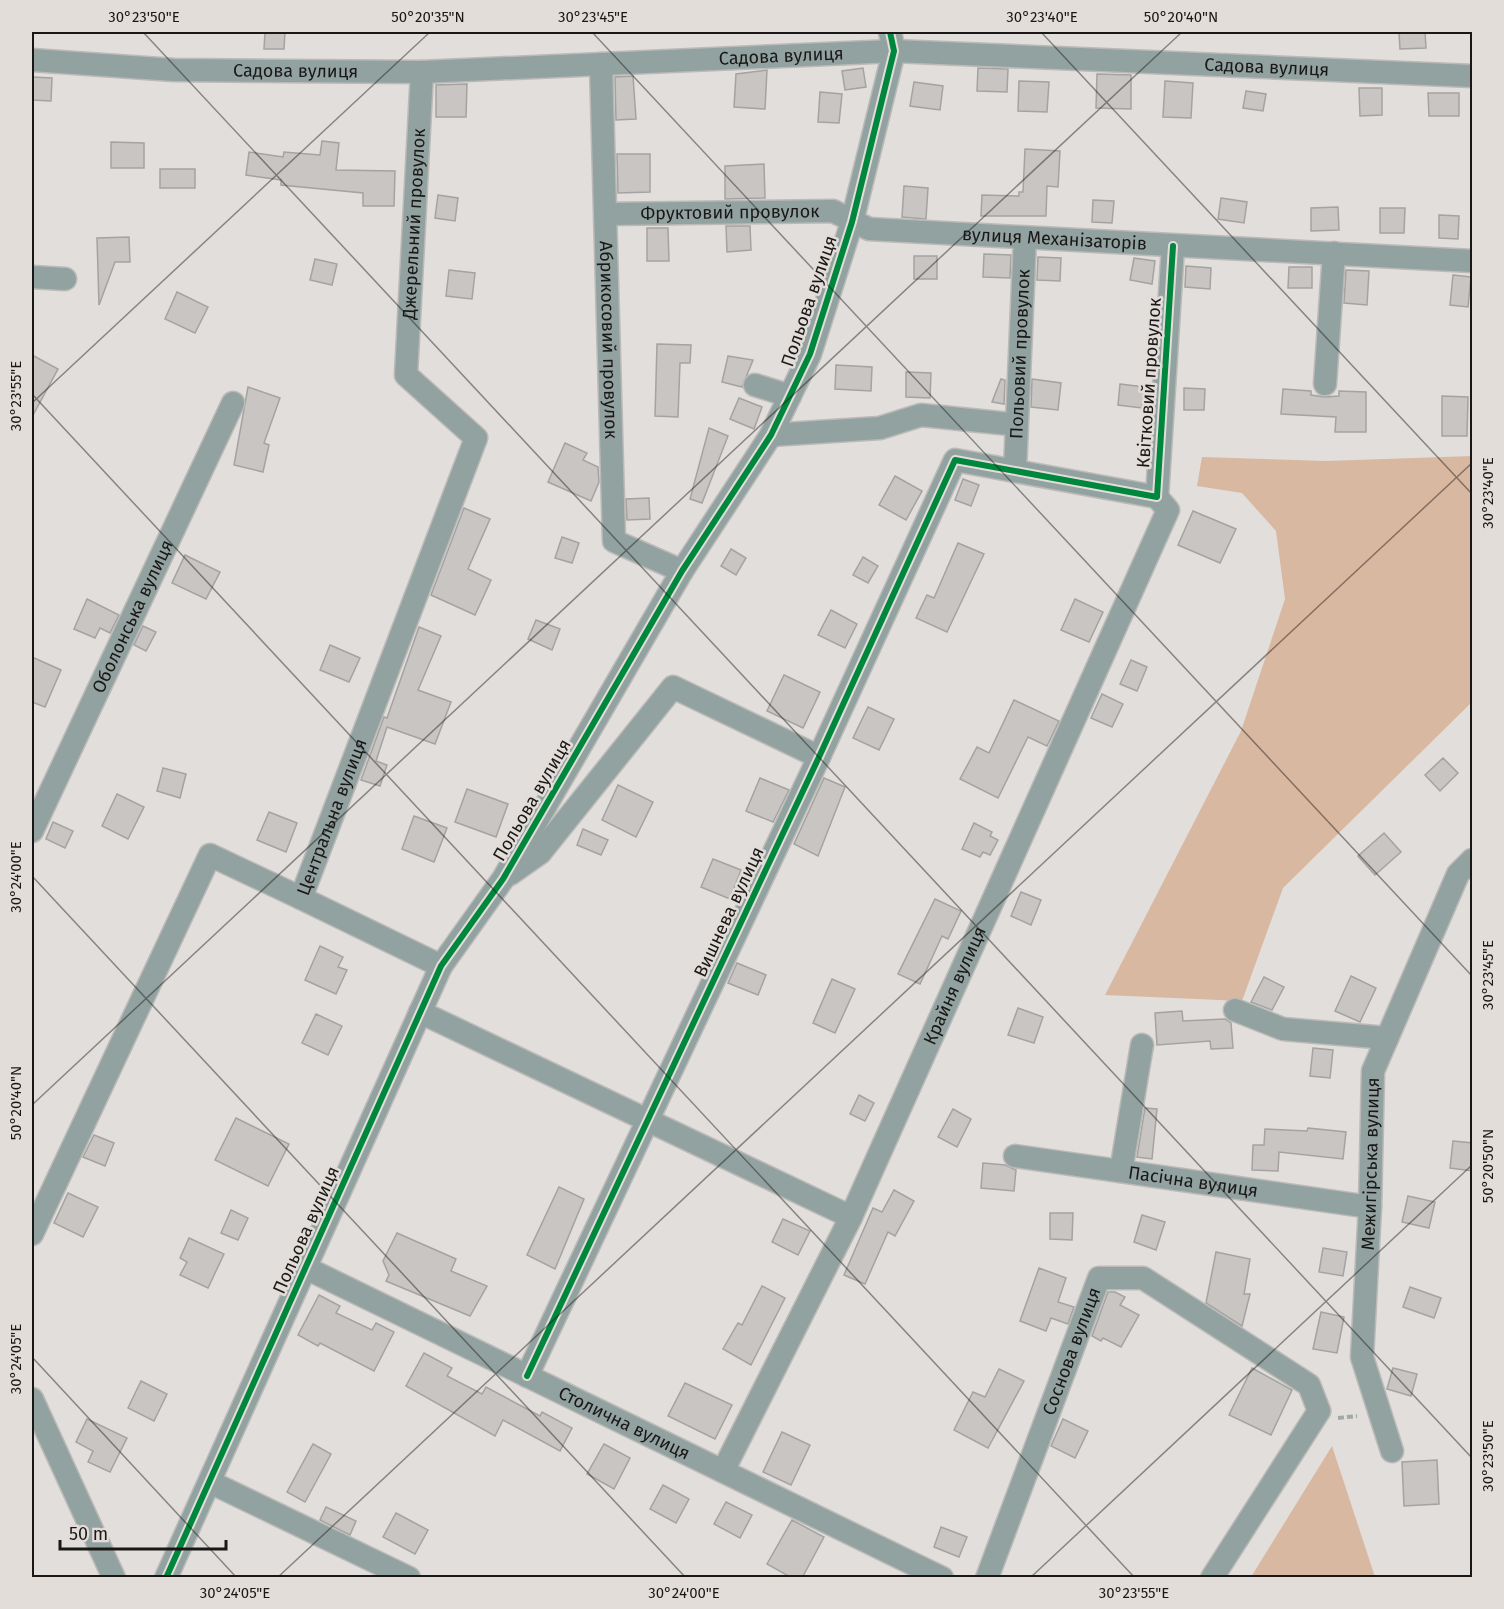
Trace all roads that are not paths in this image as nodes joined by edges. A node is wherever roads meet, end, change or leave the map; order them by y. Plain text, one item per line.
1 (892, 41) edge
2 (32, 60) edge
3 (602, 64) junction
4 (422, 72) junction
5 (1473, 76) edge
6 (607, 214) junction
7 (852, 222) junction
8 (1025, 238) junction
9 (1173, 246) junction
10 (1334, 253) junction
11 (1473, 261) edge
12 (32, 277) edge
13 (64, 279) dead end
14 (406, 375) joint
15 (1325, 384) dead end
16 (755, 385) dead end
17 (790, 396) junction
18 (233, 403) dead end
19 (1010, 424) dead end
20 (771, 435) junction
21 (955, 460) joint
22 (1015, 470) junction
23 (1156, 497) junction
24 (682, 571) junction
25 (819, 757) junction
26 (32, 831) edge
27 (1473, 860) edge
28 (504, 879) junction
29 (301, 898) junction
30 (441, 966) junction
31 (1235, 1011) dead end
32 (420, 1012) junction
33 (1387, 1038) junction
34 (1142, 1045) dead end
35 (648, 1118) junction
36 (1015, 1156) dead end
37 (1122, 1171) junction
38 (1370, 1207) junction
39 (851, 1216) junction
40 (32, 1234) edge
41 (306, 1268) junction
42 (527, 1376) junction
43 (32, 1399) edge
44 (1392, 1451) dead end
45 (723, 1471) junction
46 (210, 1482) junction
47 (114, 1578) edge
48 (166, 1578) edge
49 (410, 1578) edge
50 (942, 1578) edge
51 (987, 1578) edge
52 (1212, 1578) edge

1 - 3 street, Садова вулиця
1 - 5 street, Садова вулиця
1 - 7 street, Польова вулиця
2 - 4 street, Садова вулиця
3 - 4 street, Садова вулиця
3 - 6 street, Абрикосовий провулок
4 - 14 street, Джерельний провулок
6 - 7 street, Фруктовий провулок
6 - 24 street, Абрикосовий провулок
7 - 8 street, вулиця Механізаторів
7 - 17 street, Польова вулиця
8 - 9 street, вулиця Механізаторів
8 - 22 street, Польовий провулок
9 - 10 street, вулиця Механізаторів
9 - 23 street, Квітковий провулок
10 - 11 street, вулиця Механізаторів
10 - 15 street
12 - 13 street
14 - 29 street, Центральна вулиця
16 - 17 street
17 - 20 street, Польова вулиця
18 - 26 street, Оболонська вулиця
19 - 20 street
20 - 24 street, Польова вулиця
21 - 22 street, Квітковий провулок
21 - 25 street, Вишнева вулиця
22 - 23 street, Квітковий провулок
23 - 39 street, Крайня вулиця
24 - 28 street, Польова вулиця
25 - 28 street, Польова вулиця
25 - 35 street, Вишнева вулиця
27 - 33 street, Межигірська вулиця
28 - 30 street, Польова вулиця
29 - 30 street
29 - 40 street, Центральна вулиця
30 - 32 street, Польова вулиця
31 - 33 street
32 - 35 street
32 - 41 street, Польова вулиця
33 - 38 street, Межигірська вулиця
34 - 37 street
35 - 39 street
35 - 42 street, Вишнева вулиця
36 - 37 street, Пасічна вулиця
37 - 38 street, Пасічна вулиця
38 - 44 street, Межигірська вулиця
39 - 45 street, Крайня вулиця
41 - 42 street, Столична вулиця
41 - 46 street, Польова вулиця
42 - 45 street, Столична вулиця
43 - 47 street
45 - 50 street, Столична вулиця
46 - 48 street, Польова вулиця
46 - 49 street
51 - 52 street, Соснова вулиця

